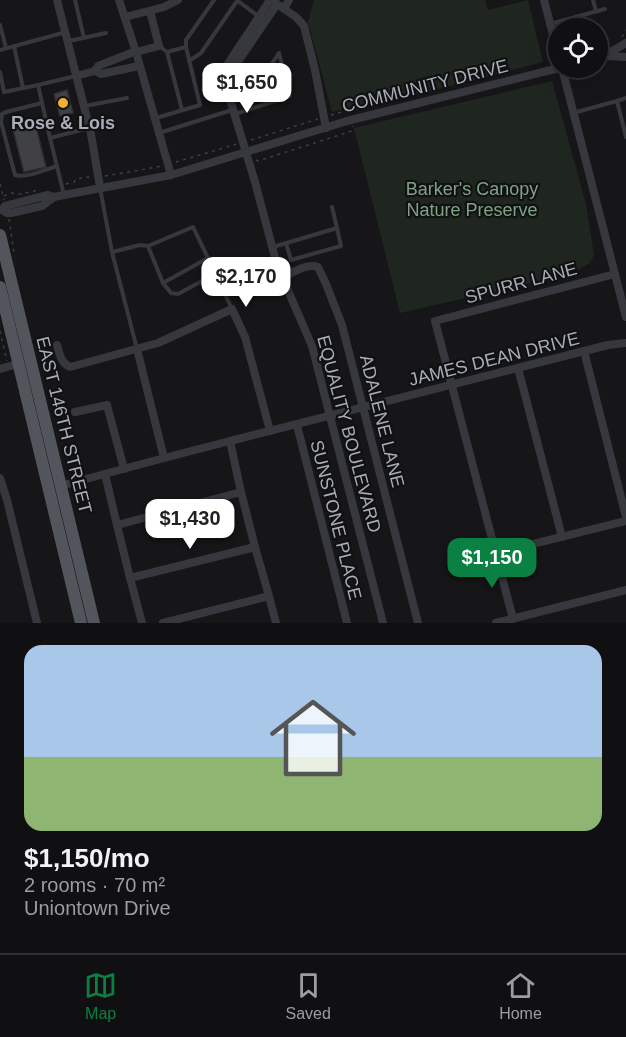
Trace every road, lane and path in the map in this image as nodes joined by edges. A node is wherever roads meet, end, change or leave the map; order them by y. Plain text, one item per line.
1 (57, 0) edge
2 (75, 0) edge
3 (119, 0) edge
4 (178, 0) edge
5 (214, 0) edge
6 (289, 0) edge
7 (544, 0) edge
8 (593, 0) edge
9 (237, 1) edge
10 (276, 3) edge
11 (605, 9) dead end
12 (150, 11) junction
13 (596, 11) junction
14 (259, 16) junction
15 (125, 17) junction
16 (548, 18) edge
17 (571, 18) edge
18 (0, 25) edge
19 (66, 32) junction
20 (106, 33) dead end
21 (84, 38) junction
22 (68, 41) junction
23 (626, 43) edge
24 (14, 46) junction
25 (159, 46) junction
26 (186, 47) junction
27 (6, 48) junction
28 (0, 50) edge
29 (136, 52) junction
30 (167, 52) junction
31 (608, 53) edge
32 (608, 57) edge
33 (626, 57) edge
34 (189, 61) junction
35 (139, 66) junction
36 (95, 71) junction
37 (548, 71) edge
38 (0, 72) edge
39 (76, 76) junction
40 (564, 78) edge
41 (225, 83) junction
42 (38, 85) junction
43 (23, 88) junction
44 (127, 98) dead end
45 (626, 98) edge
46 (617, 101) junction
47 (42, 103) junction
48 (84, 106) junction
49 (232, 108) junction
50 (182, 110) junction
51 (573, 113) junction
52 (155, 118) junction
53 (0, 121) edge
54 (354, 125) dead end
55 (90, 128) junction
56 (326, 128) junction
57 (159, 133) junction
58 (626, 137) edge
59 (50, 138) junction
60 (246, 152) junction
61 (248, 162) junction
62 (57, 166) junction
63 (171, 175) junction
64 (0, 184) edge
65 (100, 187) junction
66 (64, 195) junction
67 (4, 199) dead end
68 (332, 207) dead end
69 (1, 210) edge
70 (337, 228) junction
71 (0, 235) edge
72 (286, 243) junction
73 (148, 246) junction
74 (272, 247) junction
75 (112, 252) junction
76 (208, 258) junction
77 (215, 274) junction
78 (615, 274) junction
79 (282, 278) junction
80 (163, 283) junction
81 (0, 287) edge
82 (624, 301) edge
83 (232, 309) junction
84 (626, 317) edge
85 (0, 332) edge
86 (626, 343) edge
87 (57, 345) dead end
88 (136, 349) junction
89 (584, 351) junction
90 (6, 358) dead end
91 (18, 364) junction
92 (518, 368) junction
93 (0, 369) edge
94 (452, 385) junction
95 (363, 408) junction
96 (75, 412) dead end
97 (330, 416) junction
98 (297, 425) junction
99 (270, 431) junction
100 (230, 441) junction
101 (164, 458) junction
102 (124, 469) junction
103 (105, 474) junction
104 (0, 478) edge
105 (60, 486) junction
106 (241, 492) junction
107 (626, 519) edge
108 (117, 525) junction
109 (562, 537) junction
110 (255, 547) junction
111 (496, 553) junction
112 (130, 578) junction
113 (626, 590) edge
114 (269, 596) junction
115 (513, 619) junction
116 (37, 623) edge
117 (81, 623) edge
118 (94, 623) edge
119 (142, 623) edge
120 (163, 623) edge
121 (276, 623) edge
122 (347, 623) edge
123 (383, 623) edge
124 (418, 623) edge
125 (496, 623) edge

1 - 19 street
2 - 21 lane
3 - 15 street
4 - 12 street
5 - 26 lane
6 - 10 street
7 - 16 street
8 - 13 lane
9 - 14 lane
9 - 34 lane
10 - 14 street
10 - 41 street
10 - 56 street
11 - 13 lane
12 - 15 street
12 - 25 street
13 - 17 lane
14 - 41 street
15 - 29 street
18 - 27 lane
19 - 22 street
19 - 24 lane
20 - 21 lane
21 - 22 lane
22 - 39 street
23 - 31 street
24 - 27 lane
24 - 43 lane
25 - 29 street
25 - 30 lane
26 - 30 lane
26 - 34 lane
27 - 28 lane
29 - 35 street
29 - 36 street
30 - 50 lane
32 - 33 street
34 - 50 lane
35 - 36 street
35 - 52 street
36 - 39 street
37 - 56 street, COMMUNITY DRIVE
38 - 43 lane
39 - 42 lane
39 - 48 street
40 - 51 street
41 - 49 street, EQUALITY BOULEVARD
42 - 43 lane
42 - 47 lane
44 - 48 lane
45 - 46 lane
46 - 51 lane
46 - 58 lane
47 - 53 lane
47 - 59 lane
48 - 55 street
49 - 49 lane
49 - 57 lane
49 - 60 street, EQUALITY BOULEVARD
50 - 52 lane
51 - 78 street
52 - 57 street
53 - 62 lane
54 - 61 path
55 - 59 lane
55 - 65 street
56 - 60 street, COMMUNITY DRIVE
57 - 63 street
59 - 62 lane
60 - 61 street, EQUALITY BOULEVARD
60 - 63 street, COMMUNITY DRIVE
61 - 74 street, EQUALITY BOULEVARD
62 - 66 lane
63 - 65 street, COMMUNITY DRIVE
64 - 67 path
65 - 66 street, COMMUNITY DRIVE
65 - 75 lane
66 - 69 street, COMMUNITY DRIVE
68 - 70 lane
70 - 72 lane
70 - 72 lane
71 - 105 main road, EAST 146TH STREET
72 - 74 lane
73 - 75 lane
73 - 76 lane
73 - 80 lane
74 - 79 street, EQUALITY BOULEVARD
75 - 88 lane
76 - 77 lane
76 - 80 lane
77 - 80 lane
77 - 83 lane
78 - 82 street
78 - 94 street, SPURR LANE
79 - 95 street, ADALENE LANE
79 - 97 street, EQUALITY BOULEVARD
81 - 91 main road, EAST 146TH STREET
82 - 84 street
83 - 88 street
83 - 99 street
85 - 90 path
86 - 89 street, JAMES DEAN DRIVE
87 - 88 street
88 - 101 street
89 - 92 street, JAMES DEAN DRIVE
89 - 107 street
91 - 93 street
91 - 117 main road, EAST 146TH STREET
92 - 94 street, JAMES DEAN DRIVE
92 - 109 street
94 - 95 street, JAMES DEAN DRIVE
94 - 111 street
95 - 97 street, JAMES DEAN DRIVE
95 - 124 street, ADALENE LANE
96 - 102 street
97 - 98 street, JAMES DEAN DRIVE
97 - 123 street, EQUALITY BOULEVARD
98 - 99 street, JAMES DEAN DRIVE
98 - 122 street, SUNSTONE PLACE
99 - 100 street, JAMES DEAN DRIVE
100 - 101 street, JAMES DEAN DRIVE
100 - 106 street
101 - 102 street, JAMES DEAN DRIVE
102 - 103 street, JAMES DEAN DRIVE
103 - 105 street, JAMES DEAN DRIVE
103 - 108 street
104 - 116 street
105 - 118 main road, EAST 146TH STREET
106 - 108 street
106 - 110 street
107 - 109 street
108 - 112 street
109 - 111 street
110 - 112 street
110 - 114 street
111 - 115 street
112 - 119 street
113 - 115 street
114 - 120 street
114 - 121 street
115 - 125 street

